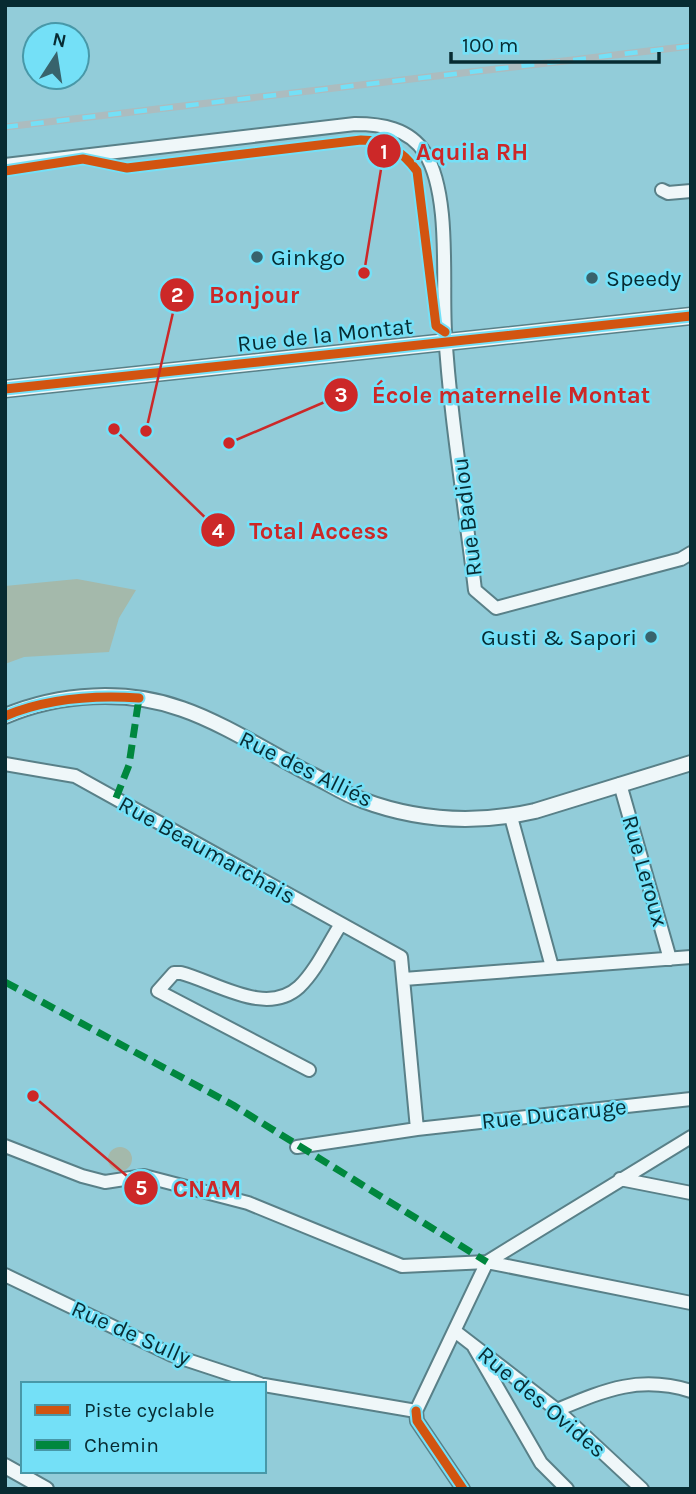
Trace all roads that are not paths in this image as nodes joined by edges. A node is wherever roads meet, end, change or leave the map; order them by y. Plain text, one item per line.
1 (5, 165) edge
2 (662, 190) dead end
3 (691, 191) edge
4 (691, 317) edge
5 (446, 341) junction
6 (5, 389) edge
7 (688, 558) edge
8 (5, 716) edge
9 (691, 763) edge
10 (5, 764) edge
11 (620, 784) junction
12 (511, 817) junction
13 (341, 924) junction
14 (691, 957) edge
15 (670, 959) junction
16 (552, 967) junction
17 (404, 979) junction
18 (309, 1070) dead end
19 (691, 1099) edge
20 (417, 1129) junction
21 (691, 1138) edge
22 (5, 1146) edge
23 (297, 1147) dead end
24 (620, 1180) junction
25 (691, 1193) edge
26 (487, 1262) junction
27 (5, 1275) edge
28 (691, 1303) edge
29 (456, 1332) junction
30 (472, 1343) junction
31 (256, 1382) edge
32 (266, 1385) edge
33 (691, 1391) edge
34 (557, 1410) junction
35 (416, 1411) junction
36 (5, 1466) edge
37 (46, 1489) edge
38 (463, 1489) edge
39 (567, 1489) edge
40 (642, 1489) edge

1 - 5 street
2 - 3 street
4 - 5 main road, Rue de la Montat
5 - 6 main road, Rue de la Montat
5 - 7 street, Rue Badiou
8 - 12 street, Rue des Alliés
9 - 11 street, Rue des Alliés
10 - 13 street, Rue Beaumarchais
11 - 12 street, Rue des Alliés
11 - 15 street, Rue Leroux
12 - 16 street
13 - 17 street, Rue Beaumarchais
13 - 18 street
14 - 15 street
15 - 16 street
16 - 17 street
17 - 20 street
19 - 20 street, Rue Ducaruge
20 - 23 street, Rue Ducaruge
21 - 24 street
22 - 26 street
24 - 25 street
24 - 26 street
26 - 28 street
26 - 29 street
27 - 31 street, Rue de Sully
29 - 30 street, Rue des Ovides
29 - 35 street
30 - 34 street, Rue des Ovides
30 - 39 street, Rue des Ovides
32 - 35 street, Rue de Sully
33 - 34 street
34 - 40 street, Rue des Ovides
35 - 38 street
36 - 37 street

